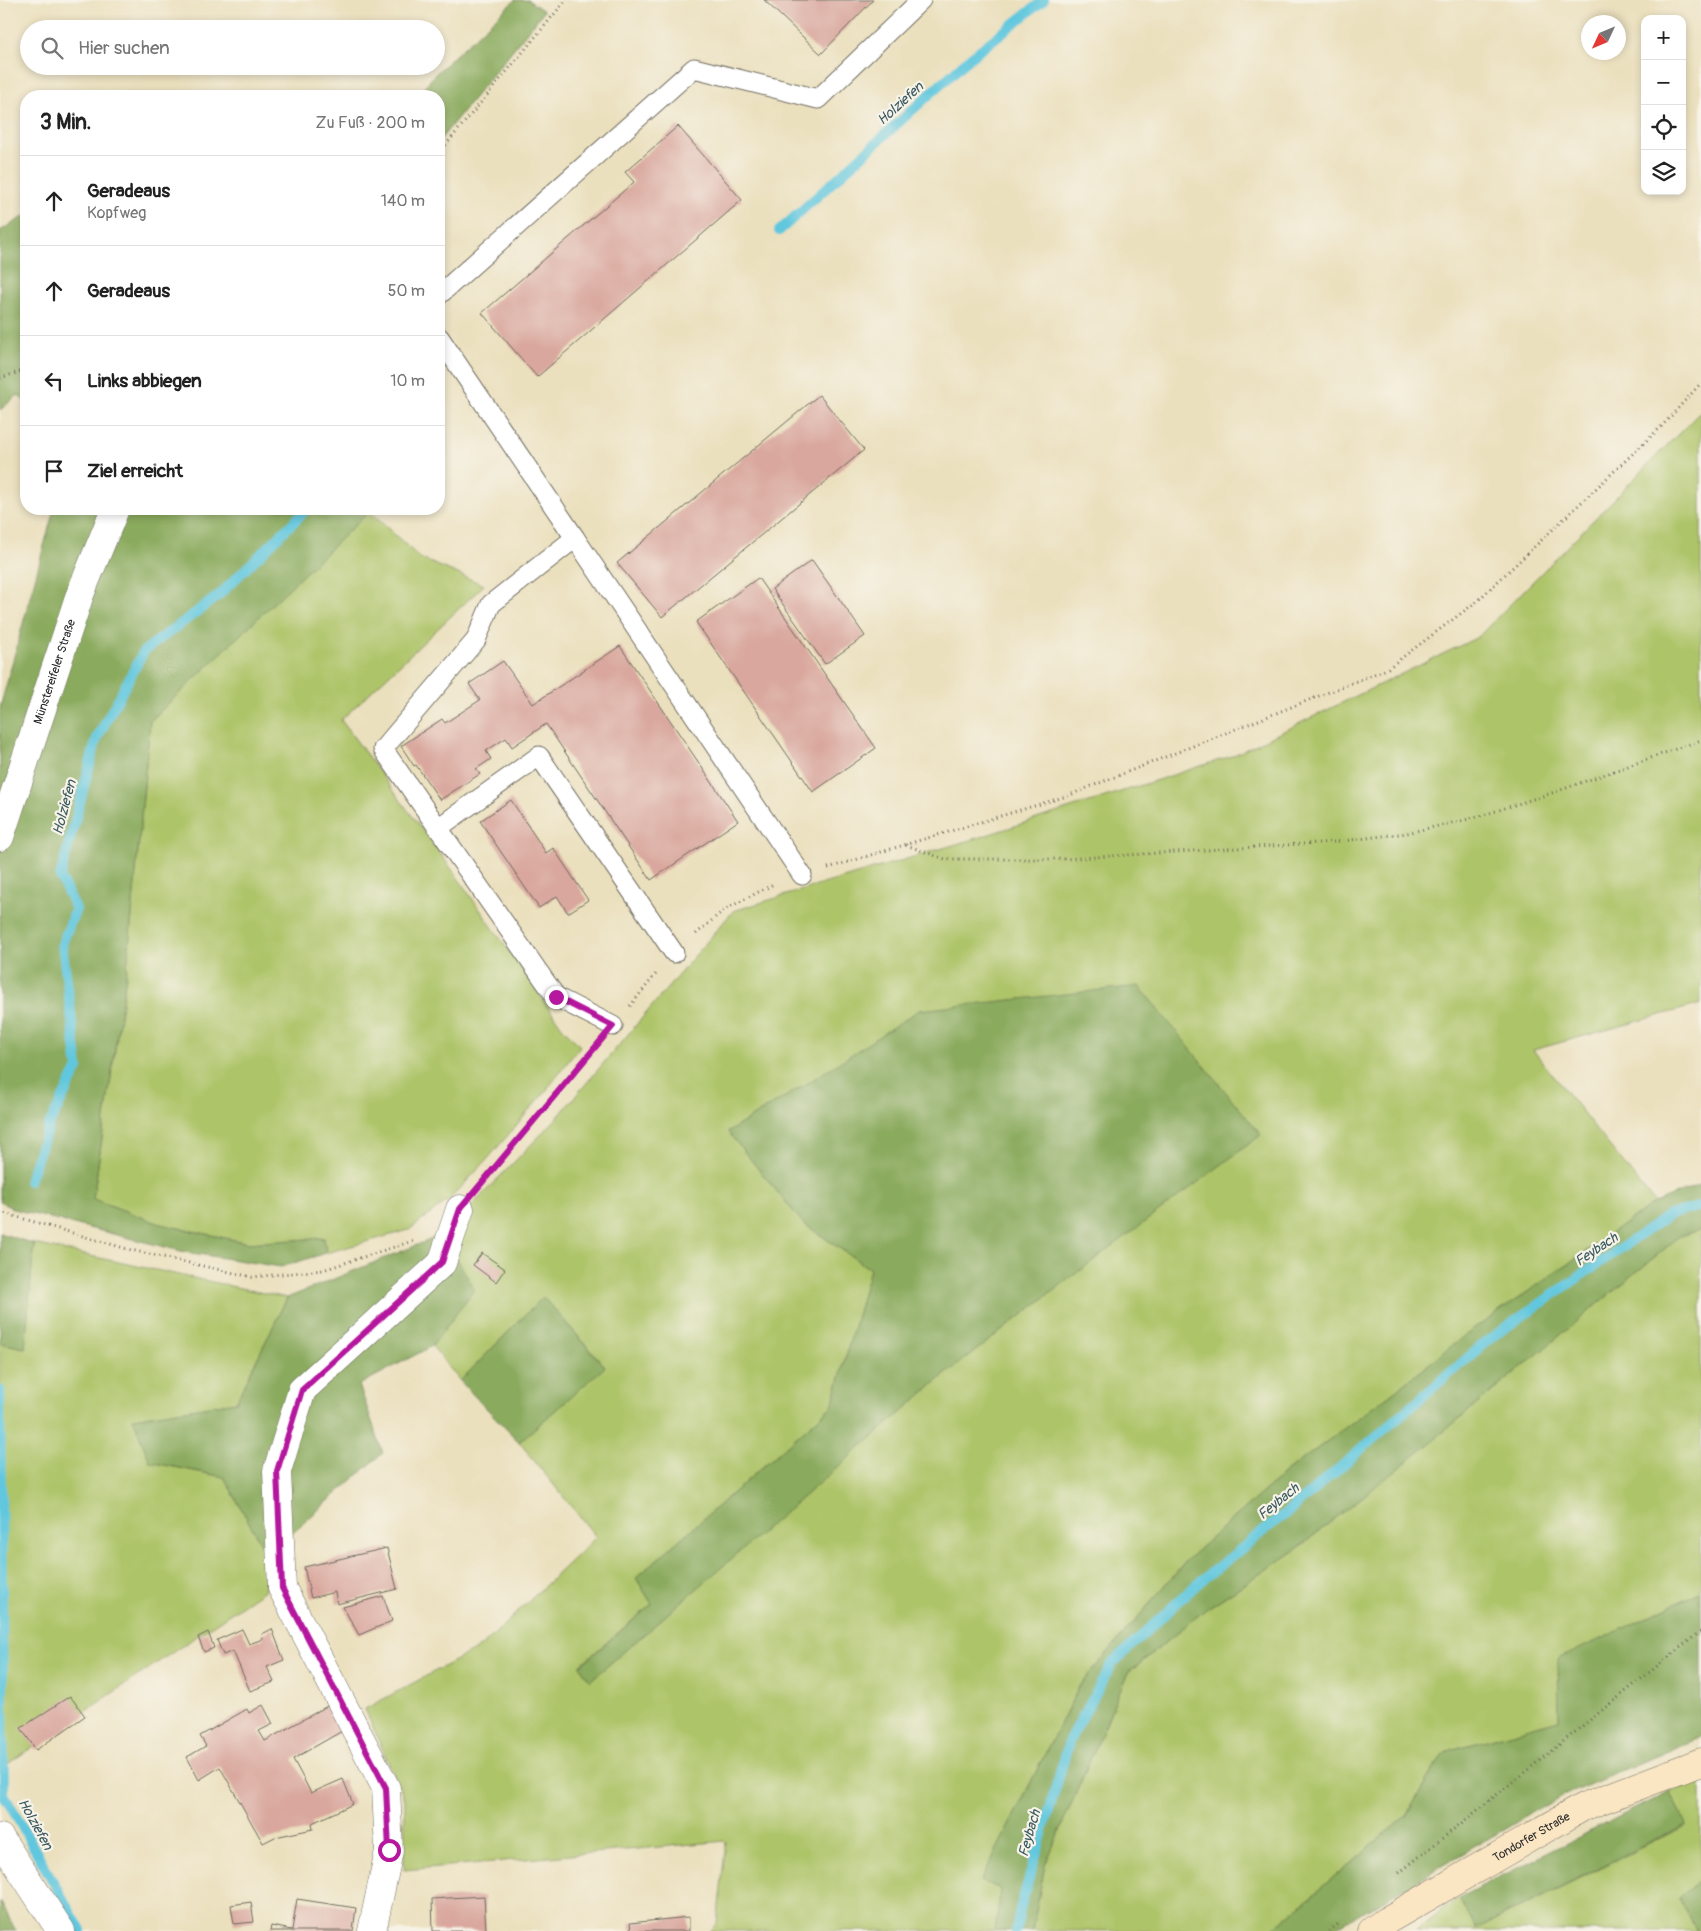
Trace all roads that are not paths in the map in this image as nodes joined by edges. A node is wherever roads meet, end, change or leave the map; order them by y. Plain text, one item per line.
1 (921, 0) edge
2 (445, 290) edge
3 (445, 346) edge
4 (113, 515) edge
5 (575, 538) junction
6 (438, 828) junction
7 (0, 837) edge
8 (802, 875) road end
9 (674, 953) road end
10 (613, 1026) road end
11 (460, 1209) road end
12 (1701, 1762) edge
13 (0, 1838) edge
14 (61, 1931) edge
15 (372, 1931) edge
16 (1372, 1931) edge

1 - 2 lane
3 - 5 lane
4 - 7 street, Münstereifeler Straße
5 - 6 lane
5 - 8 lane
6 - 9 lane
6 - 10 lane
11 - 15 street
12 - 16 main road, Tondorfer Straße
13 - 14 street

